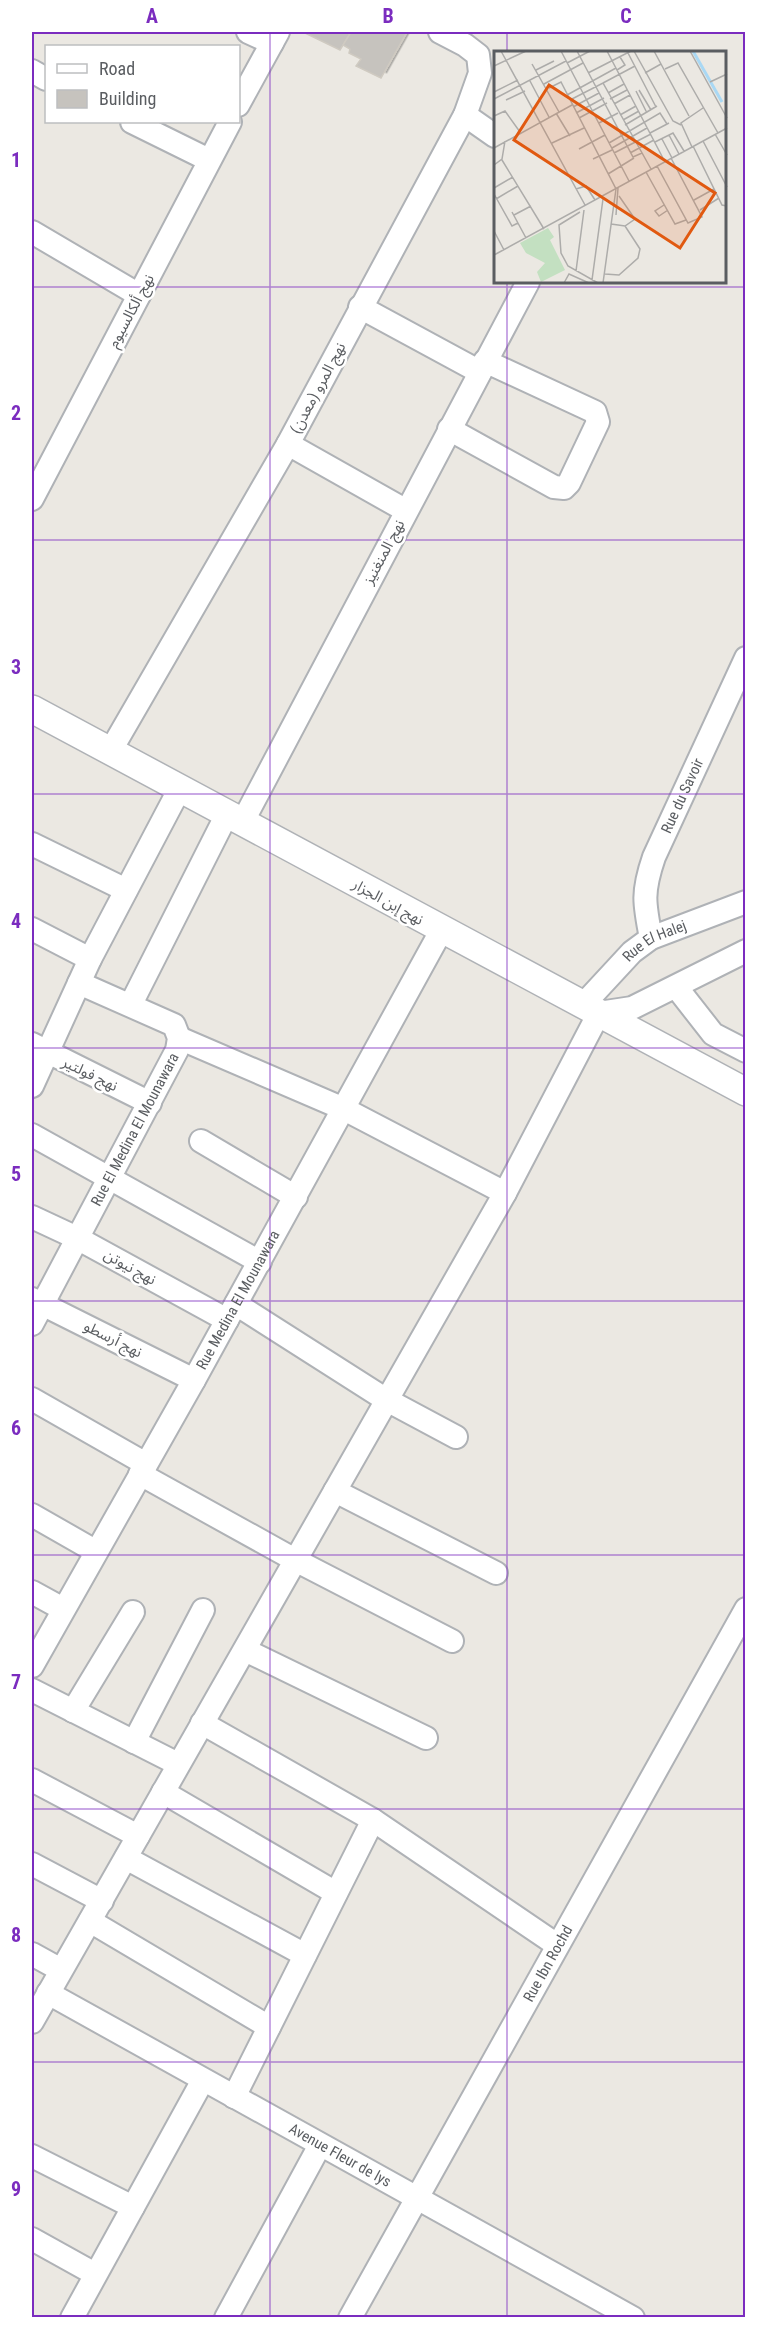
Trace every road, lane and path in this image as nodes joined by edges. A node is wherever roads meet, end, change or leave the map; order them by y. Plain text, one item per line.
1 (248, 32) edge
2 (440, 32) edge
3 (275, 37) edge
4 (240, 101) edge
5 (465, 115) junction
6 (134, 123) edge
7 (229, 123) edge
8 (494, 135) edge
9 (209, 160) junction
10 (32, 232) edge
11 (527, 284) edge
12 (139, 295) junction
13 (360, 307) junction
14 (483, 366) junction
15 (449, 429) junction
16 (288, 444) junction
17 (32, 499) edge
18 (405, 510) junction
19 (746, 658) edge
20 (32, 709) edge
21 (111, 750) junction
22 (179, 790) junction
23 (235, 818) junction
24 (32, 844) edge
25 (126, 890) junction
26 (746, 902) edge
27 (32, 929) edge
28 (441, 931) junction
29 (651, 938) junction
30 (746, 951) edge
31 (90, 959) junction
32 (79, 983) junction
33 (677, 988) junction
34 (131, 1004) junction
35 (590, 1009) junction
36 (179, 1038) junction
37 (39, 1049) edge
38 (746, 1051) edge
39 (32, 1086) edge
40 (746, 1092) edge
41 (150, 1103) junction
42 (344, 1109) junction
43 (32, 1135) edge
44 (201, 1140) dead end
45 (111, 1177) junction
46 (505, 1193) junction
47 (296, 1197) junction
48 (32, 1217) edge
49 (77, 1238) junction
50 (260, 1262) junction
51 (37, 1301) edge
52 (232, 1312) junction
53 (32, 1324) edge
54 (194, 1380) junction
55 (32, 1399) edge
56 (386, 1399) junction
57 (456, 1437) dead end
58 (143, 1469) junction
59 (335, 1491) junction
60 (32, 1515) edge
61 (96, 1551) junction
62 (297, 1561) junction
63 (496, 1573) dead end
64 (32, 1592) edge
65 (63, 1609) junction
66 (746, 1609) edge
67 (203, 1610) dead end
68 (133, 1612) dead end
69 (452, 1641) dead end
70 (245, 1650) junction
71 (32, 1666) edge
72 (32, 1690) edge
73 (74, 1711) junction
74 (202, 1723) junction
75 (426, 1738) dead end
76 (135, 1742) junction
77 (178, 1764) junction
78 (32, 1780) edge
79 (163, 1792) junction
80 (373, 1820) junction
81 (138, 1836) junction
82 (126, 1858) junction
83 (32, 1864) edge
84 (336, 1893) junction
85 (102, 1901) junction
86 (90, 1921) junction
87 (557, 1945) junction
88 (32, 1954) edge
89 (305, 1955) junction
90 (61, 1971) junction
91 (48, 1993) junction
92 (32, 2022) edge
93 (269, 2027) junction
94 (203, 2080) junction
95 (234, 2097) junction
96 (320, 2145) junction
97 (32, 2156) edge
98 (416, 2198) junction
99 (133, 2207) junction
100 (32, 2239) edge
101 (95, 2274) junction
102 (72, 2318) edge
103 (226, 2318) edge
104 (350, 2318) edge
105 (633, 2318) edge

1 - 3 street
2 - 5 street, نهج المرو (معدن)
3 - 4 street
5 - 8 street
5 - 13 street, نهج المرو (معدن)
6 - 9 street
7 - 9 street, نهج ألكالسيوم
9 - 12 street, نهج ألكالسيوم
10 - 12 street
11 - 14 street, نهج المنغنيز
12 - 17 street, نهج ألكالسيوم
13 - 14 street
13 - 16 street, نهج المرو (معدن)
14 - 15 street, نهج المنغنيز
14 - 15 street
15 - 18 street, نهج المنغنيز
16 - 18 street
16 - 21 street, نهج المرو (معدن)
18 - 23 street, نهج المنغنيز
19 - 29 street, Rue du Savoir
20 - 21 street, نهج إبن الجزار
21 - 22 street, نهج إبن الجزار
22 - 23 street, نهج إبن الجزار
22 - 25 street
23 - 28 street, نهج إبن الجزار
23 - 34 street, نهج المنغنيز
24 - 25 street
25 - 31 street
26 - 29 street, Rue El Halej
27 - 31 street
28 - 35 street, نهج إبن الجزار
28 - 42 street, Rue Medina El Mounawara
29 - 35 street, Rue El Halej
30 - 33 street
31 - 32 street
32 - 34 street, Rue El Medina El Mounawara
32 - 37 street
33 - 35 street
33 - 38 street
34 - 36 street, Rue El Medina El Mounawara
35 - 40 street, نهج إبن الجزار
35 - 46 street, Rue El Halej
36 - 41 street, Rue El Medina El Mounawara
36 - 42 street
37 - 39 street
37 - 41 street, نهج فولتير
41 - 45 street, Rue El Medina El Mounawara
42 - 46 street
42 - 47 street, Rue Medina El Mounawara
43 - 45 street
44 - 47 street
45 - 49 street, Rue El Medina El Mounawara
45 - 50 street
46 - 56 street, Rue El Halej
47 - 50 street, Rue Medina El Mounawara
48 - 49 street, نهج نيوتن
49 - 51 street, Rue El Medina El Mounawara
49 - 52 street, نهج نيوتن
50 - 52 street, Rue Medina El Mounawara
51 - 53 street, Rue El Medina El Mounawara
51 - 54 street, نهج أرسطو
52 - 54 street, Rue Medina El Mounawara
52 - 56 street, نهج نيوتن
54 - 58 street, Rue Medina El Mounawara
55 - 58 street
56 - 57 street, نهج نيوتن
56 - 59 street, Rue El Halej
58 - 61 street, Rue Medina El Mounawara
58 - 62 street
59 - 62 street, Rue El Halej
59 - 63 street
60 - 61 street
61 - 65 street, Rue Medina El Mounawara
62 - 69 street
62 - 70 street, Rue El Halej
64 - 65 street
65 - 71 street, Rue Medina El Mounawara
66 - 87 street, Rue Ibn Rochd
67 - 76 street
68 - 73 street
70 - 74 street, Rue El Halej
70 - 75 street
72 - 73 street
73 - 76 street
74 - 77 street, Rue El Halej
74 - 80 street
76 - 77 street
77 - 79 street, Rue El Halej
78 - 81 street
79 - 81 street, Rue El Halej
79 - 84 street
80 - 84 street
80 - 87 street
81 - 82 street, Rue El Halej
82 - 85 street, Rue El Halej
82 - 89 street
83 - 85 street
84 - 89 street
85 - 86 street, Rue El Halej
86 - 90 street, Rue El Halej
86 - 93 street
87 - 98 street, Rue Ibn Rochd
88 - 90 street
89 - 93 street
90 - 91 street, Rue El Halej
91 - 92 street, Rue El Halej
91 - 94 street, Avenue Fleur de lys
93 - 95 street
94 - 95 street, Avenue Fleur de lys
94 - 99 street
95 - 96 street, Avenue Fleur de lys
96 - 98 street, Avenue Fleur de lys
96 - 103 street
97 - 99 street
98 - 104 street, Rue Ibn Rochd
98 - 105 street, Avenue Fleur de lys
99 - 101 street
100 - 101 street
101 - 102 street

